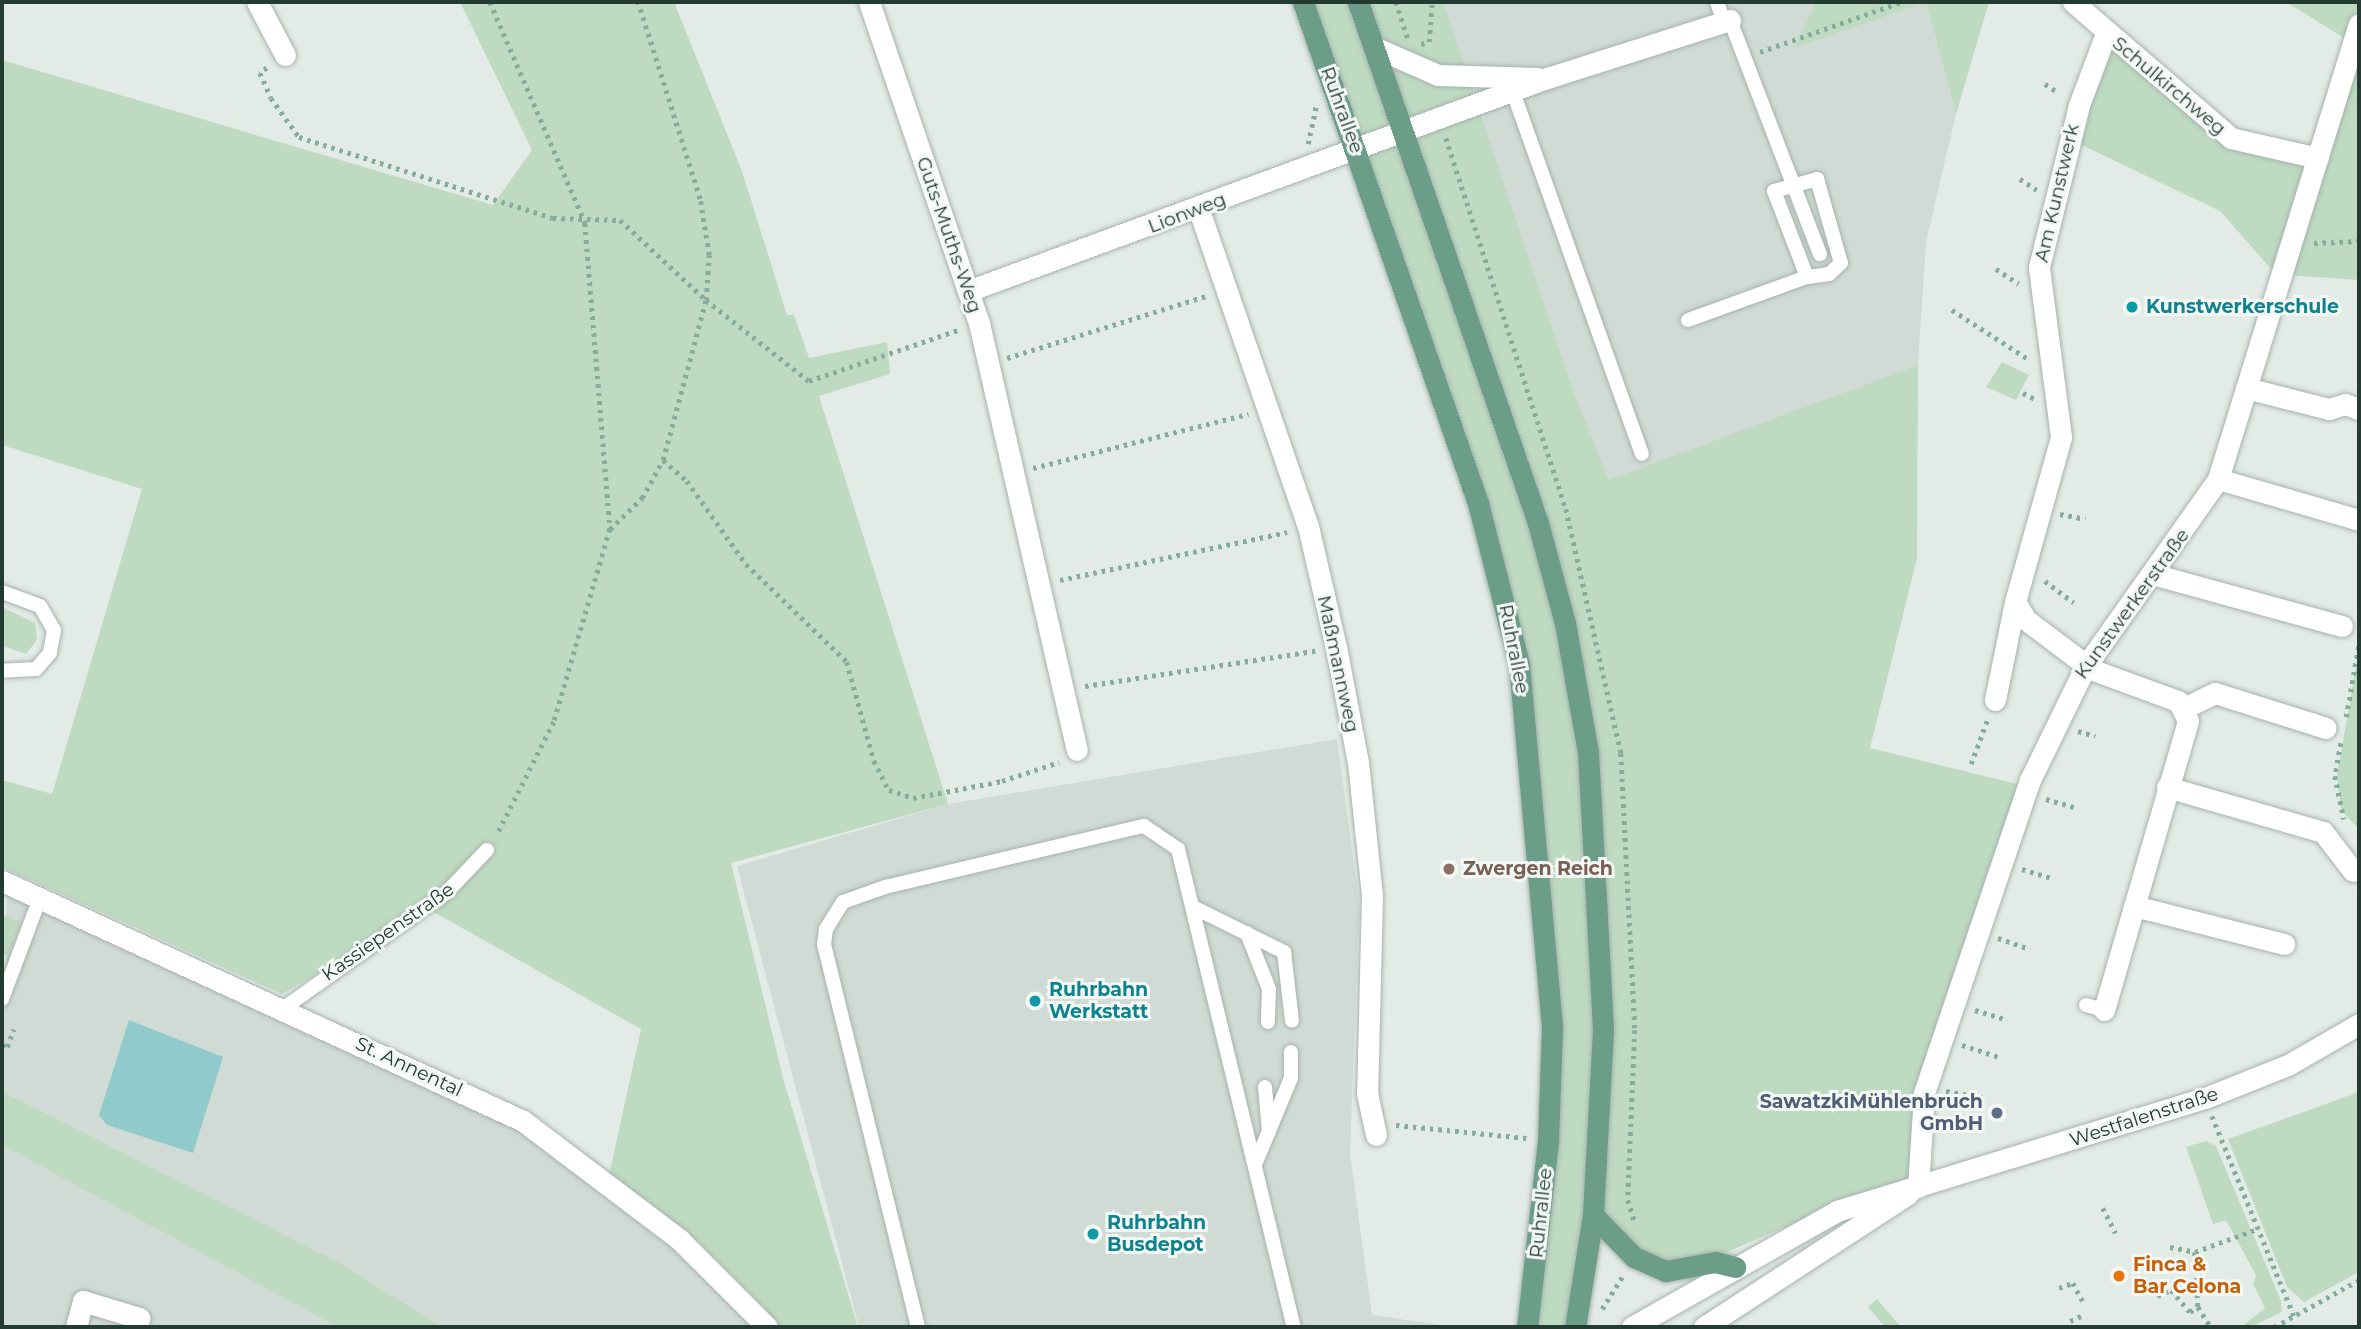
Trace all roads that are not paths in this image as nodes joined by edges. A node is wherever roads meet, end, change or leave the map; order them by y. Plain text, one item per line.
1 (257, 2) edge
2 (869, 2) edge
3 (1303, 2) edge
4 (1358, 2) edge
5 (2073, 2) edge
6 (1724, 14) edge
7 (2359, 24) edge
8 (2106, 33) junction
9 (1374, 47) junction
10 (285, 55) road end
11 (1548, 78) junction
12 (1514, 92) junction
13 (1405, 134) junction
14 (1356, 148) junction
15 (2318, 158) junction
16 (1797, 185) junction
17 (1199, 210) junction
18 (1820, 254) dead end
19 (1807, 277) junction
20 (968, 291) junction
21 (1688, 320) dead end
22 (2246, 388) junction
23 (2359, 409) edge
24 (1642, 454) dead end
25 (2218, 479) junction
26 (2359, 520) edge
27 (2152, 574) junction
28 (2, 592) edge
29 (2015, 602) junction
30 (2342, 626) dead end
31 (2085, 666) junction
32 (2, 671) edge
33 (1995, 700) road end
34 (2186, 708) junction
35 (2338, 728) road end
36 (1077, 750) road end
37 (2167, 787) junction
38 (487, 850) road end
39 (2353, 870) dead end
40 (2, 880) edge
41 (40, 898) junction
42 (2134, 906) junction
43 (1193, 907) junction
44 (1247, 933) junction
45 (2284, 944) dead end
46 (2, 999) edge
47 (2095, 1007) dead end
48 (284, 1008) junction
49 (1292, 1021) dead end
50 (1268, 1022) dead end
51 (2359, 1024) edge
52 (1291, 1052) dead end
53 (1265, 1087) dead end
54 (1375, 1129) road end
55 (1269, 1133) junction
56 (1256, 1162) junction
57 (1919, 1187) junction
58 (1593, 1215) junction
59 (1735, 1267) junction
60 (1532, 1296) junction
61 (76, 1327) edge
62 (136, 1327) edge
63 (767, 1327) edge
64 (918, 1327) edge
65 (1294, 1327) edge
66 (1527, 1327) edge
67 (1536, 1327) edge
68 (1574, 1327) edge
69 (1632, 1327) edge
70 (1704, 1327) edge

1 - 10 street
2 - 20 street, Guts-Muths-Weg
3 - 14 main road, Ruhrallee
4 - 9 main road
5 - 8 street, Schulkirchweg
6 - 11 street
6 - 16 lane
7 - 15 street, Kunstwerkerstraße
8 - 15 street, Schulkirchweg
8 - 29 street, Am Kunstwerk
9 - 11 street
9 - 13 main road
11 - 12 street
12 - 13 street
12 - 24 lane
13 - 14 street, Lionweg
13 - 58 main road
14 - 17 street, Lionweg
14 - 60 main road, Ruhrallee
15 - 22 street, Kunstwerkerstraße
16 - 18 lane
16 - 19 lane
16 - 19 lane
17 - 20 street, Lionweg
17 - 54 street, Maßmannweg
19 - 21 lane
20 - 36 street, Guts-Muths-Weg
22 - 23 street
22 - 25 street, Kunstwerkerstraße
25 - 26 street
25 - 27 street, Kunstwerkerstraße
27 - 30 street
27 - 31 street, Kunstwerkerstraße
28 - 32 lane
29 - 31 street
29 - 33 street, Am Kunstwerk
31 - 34 street
31 - 57 street, Kunstwerkerstraße
34 - 35 street
34 - 37 street
37 - 39 street
37 - 42 street
38 - 48 lane, Kassiepenstraße
40 - 41 street, St. Annental
41 - 46 lane
41 - 48 street, St. Annental
42 - 45 street
42 - 47 street
43 - 44 lane
43 - 56 lane
43 - 64 lane
44 - 49 lane
44 - 50 lane
48 - 63 street, St. Annental
51 - 57 street, Westfalenstraße
52 - 55 lane
53 - 55 lane
55 - 56 lane
56 - 65 lane
57 - 59 street, Westfalenstraße
57 - 70 street, Westfalenstraße
58 - 59 main road
58 - 68 main road
59 - 69 street, Westfalenstraße
60 - 66 main road, Ruhrallee
60 - 67 street
61 - 62 street

